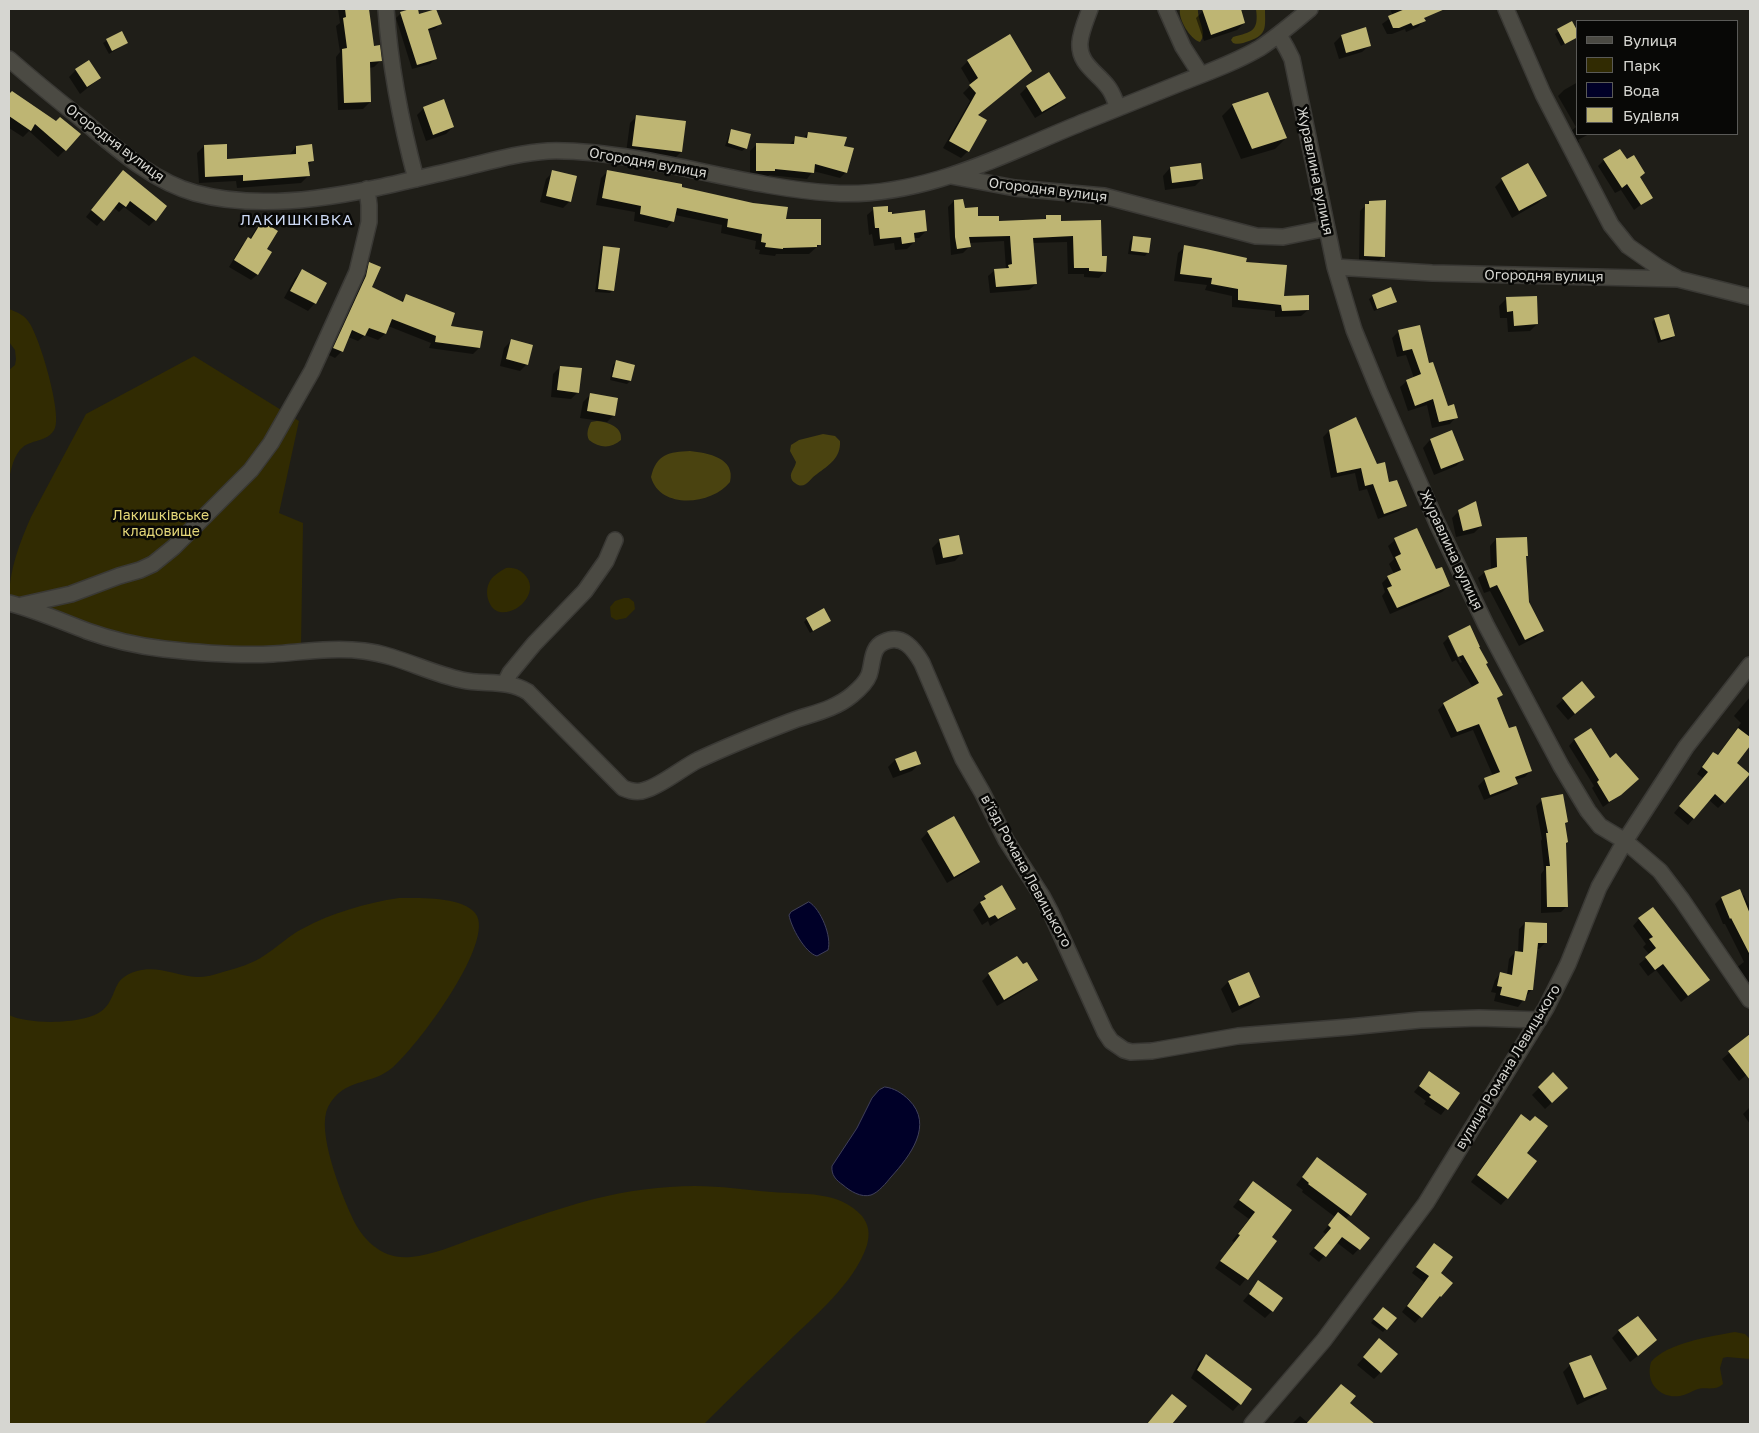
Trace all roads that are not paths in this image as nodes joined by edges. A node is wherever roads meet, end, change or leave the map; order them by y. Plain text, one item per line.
1 (386, 9) edge
2 (1090, 9) edge
3 (1166, 9) edge
4 (1310, 9) edge
5 (1506, 9) edge
6 (1279, 35) junction
7 (9, 59) edge
8 (1201, 75) junction
9 (1118, 108) junction
10 (950, 176) junction
11 (416, 178) junction
12 (367, 189) junction
13 (1327, 228) junction
14 (1335, 267) junction
15 (1678, 278) junction
16 (1750, 297) edge
17 (615, 540) dead end
18 (14, 604) edge
19 (1750, 665) edge
20 (505, 683) junction
21 (1625, 841) junction
22 (1750, 1000) edge
23 (1539, 1020) junction
24 (1252, 1424) edge

1 - 11 street
2 - 9 street
3 - 8 street
4 - 6 street
5 - 15 street
6 - 8 street
6 - 13 street, Журавлина вулиця
7 - 12 street, Огородня вулиця
8 - 9 street
9 - 10 street
10 - 11 street, Огородня вулиця
10 - 13 street, Огородня вулиця
11 - 12 street, Огородня вулиця
12 - 18 street
13 - 14 street, Журавлина вулиця
14 - 15 street, Огородня вулиця
14 - 21 street, Журавлина вулиця
15 - 16 street, Огородня вулиця
17 - 20 street
18 - 20 street
19 - 21 street, вулиця Романа Левицького
20 - 23 street, в’їзд Романа Левицького
21 - 22 street, Журавлина вулиця
21 - 23 street, вулиця Романа Левицького
23 - 24 street, вулиця Романа Левицького

